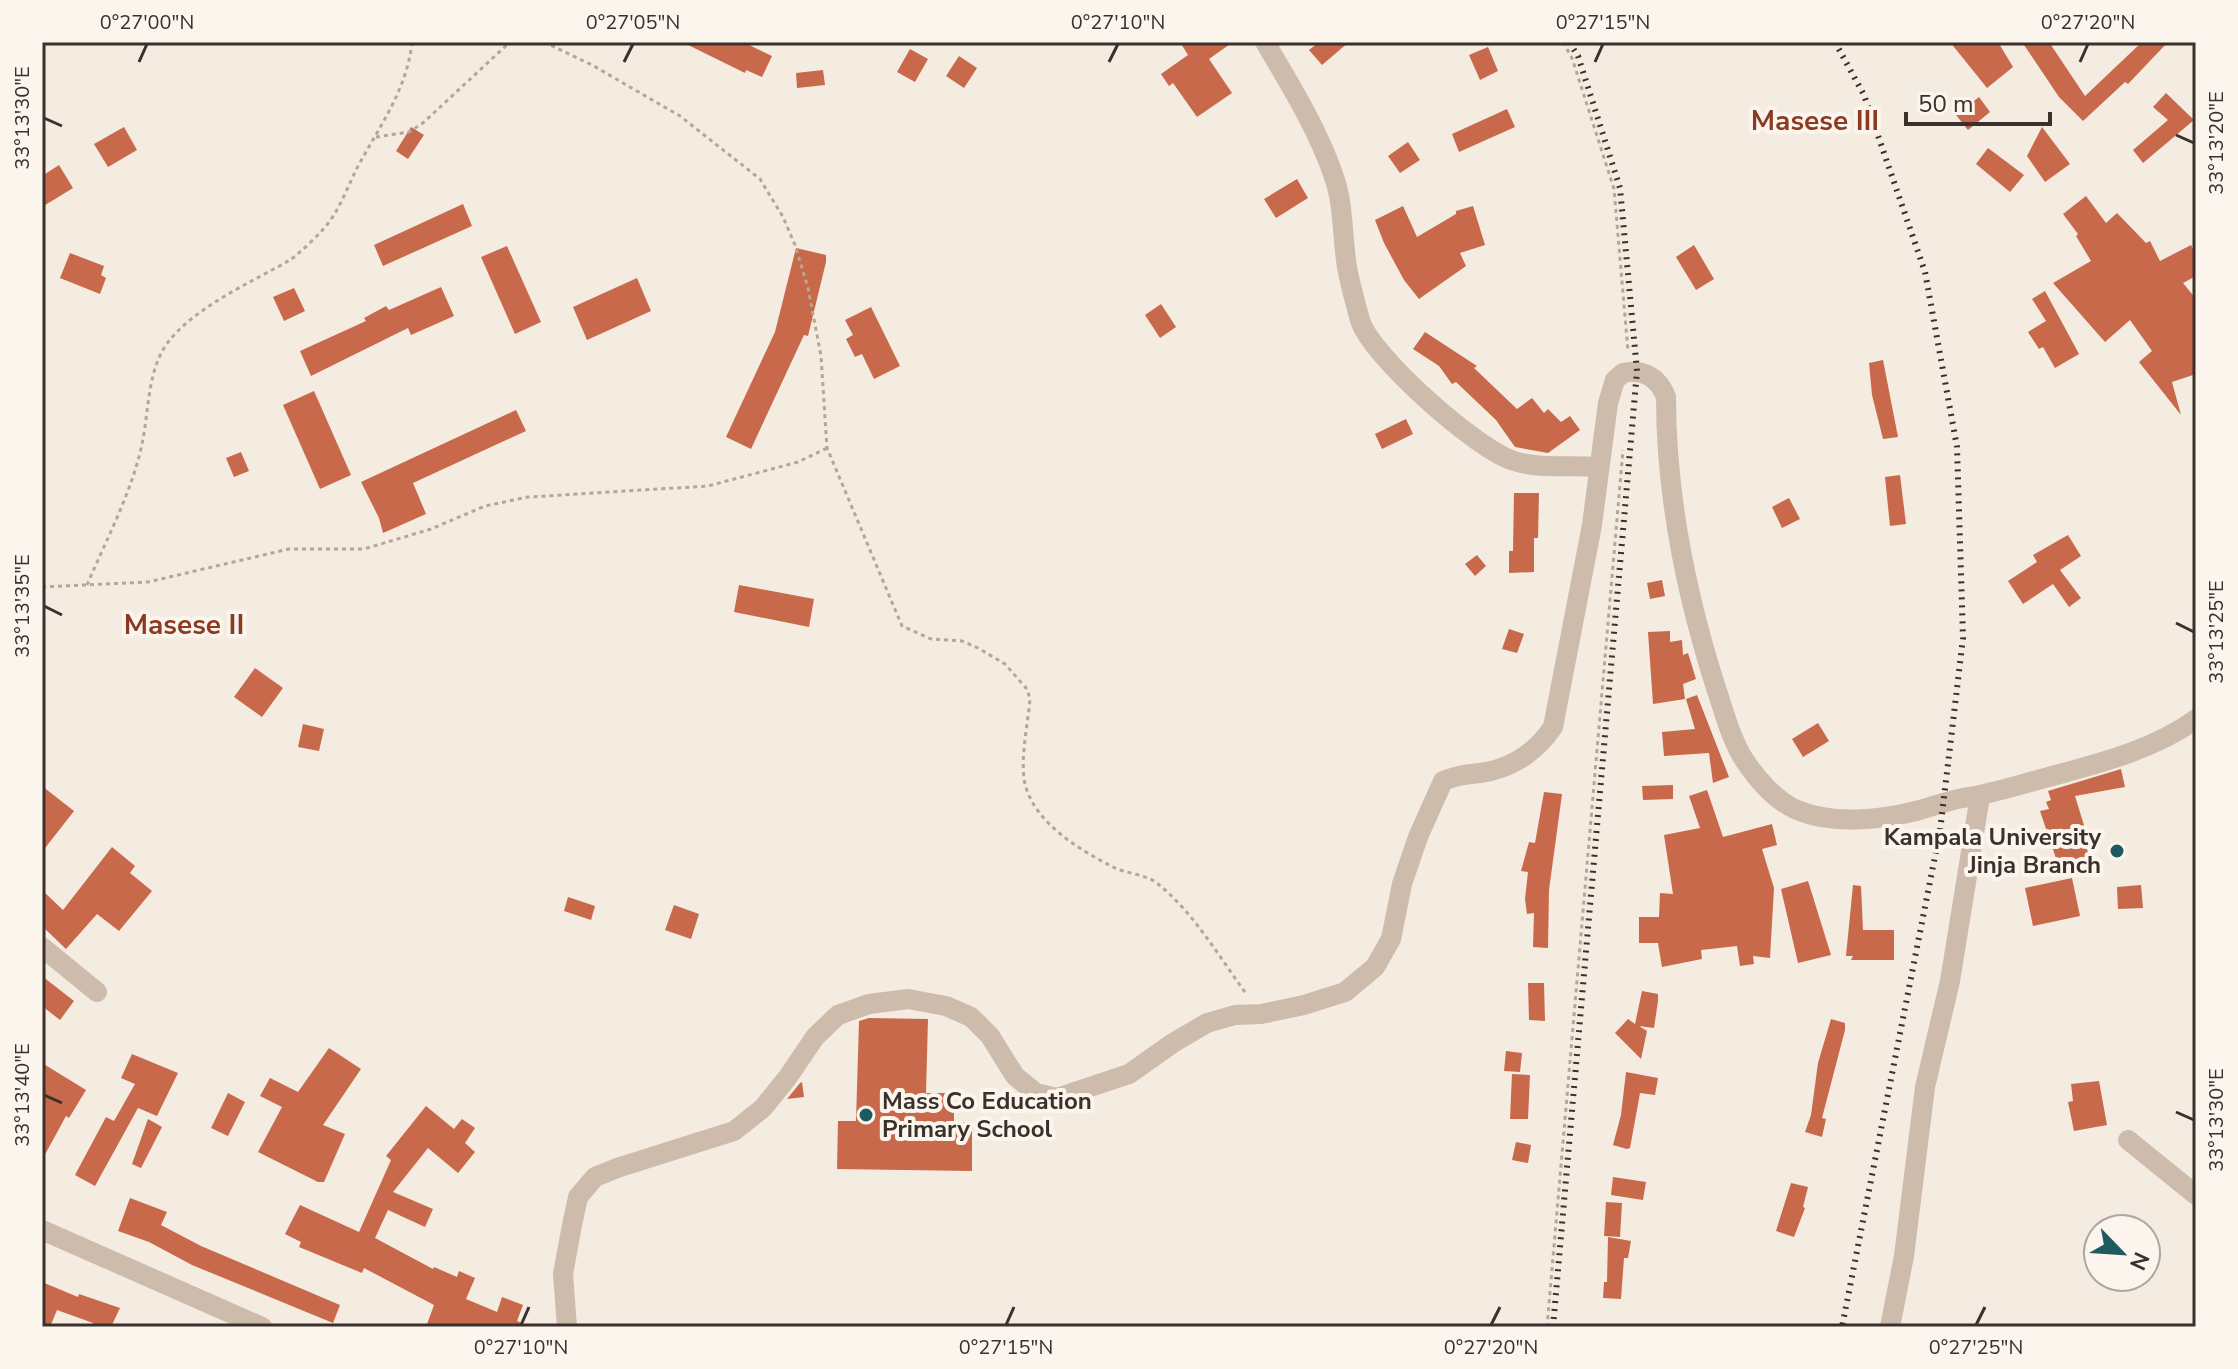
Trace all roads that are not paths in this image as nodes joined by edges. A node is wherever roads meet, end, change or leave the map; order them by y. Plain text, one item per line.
1 (1265, 42) edge
2 (1598, 467) junction
3 (2196, 719) edge
4 (1980, 796) junction
5 (42, 947) edge
6 (97, 992) dead end
7 (2128, 1140) dead end
8 (2196, 1195) edge
9 (42, 1230) edge
10 (262, 1327) edge
11 (567, 1327) edge
12 (1890, 1327) edge

1 - 2 street
2 - 4 street
2 - 11 street
3 - 4 street
4 - 12 street
5 - 6 street
7 - 8 street
9 - 10 street

